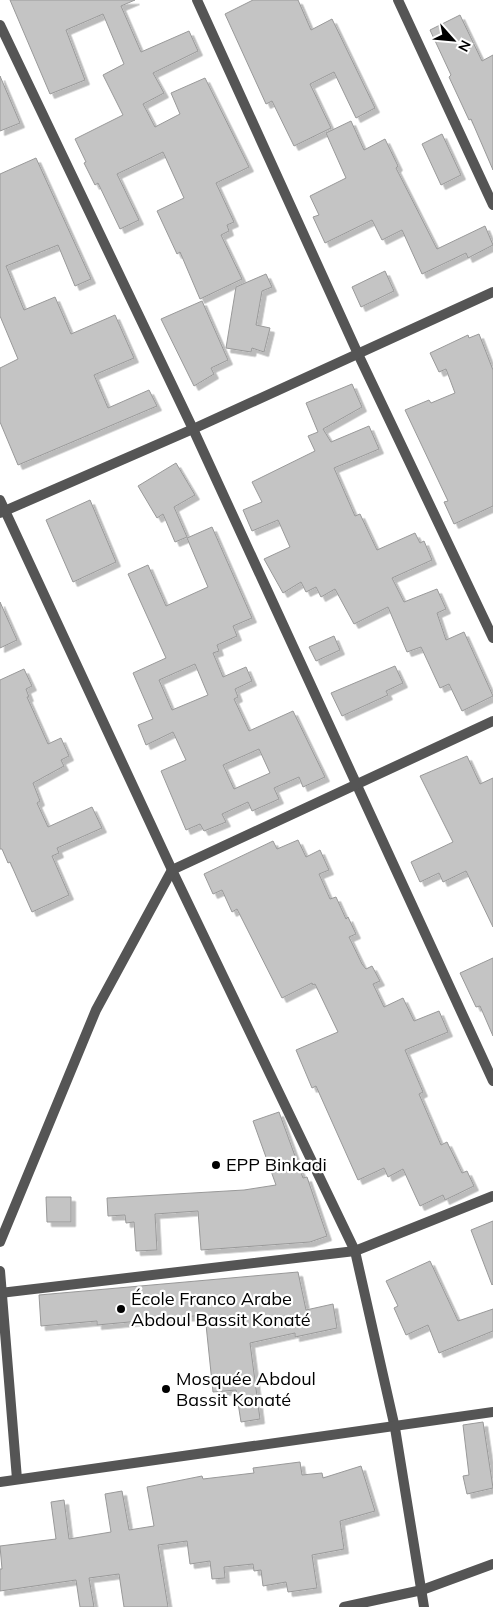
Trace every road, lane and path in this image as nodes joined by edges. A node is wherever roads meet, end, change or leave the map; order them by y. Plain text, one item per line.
1 (197, 0) edge
2 (398, 0) edge
3 (0, 25) edge
4 (493, 205) edge
5 (493, 292) edge
6 (358, 354) junction
7 (193, 429) junction
8 (0, 500) edge
9 (2, 512) edge
10 (493, 638) edge
11 (493, 721) edge
12 (356, 783) junction
13 (172, 870) junction
14 (493, 1081) edge
15 (493, 1196) edge
16 (0, 1242) edge
17 (355, 1251) junction
18 (0, 1271) edge
19 (1, 1293) edge
20 (493, 1412) edge
21 (395, 1428) junction
22 (17, 1479) junction
23 (0, 1482) edge
24 (493, 1564) edge
25 (422, 1590) junction
26 (344, 1607) edge
27 (424, 1607) edge

1 - 6 street
2 - 4 street
3 - 7 street
5 - 6 street
6 - 7 street
6 - 10 street
7 - 9 street
7 - 12 street
8 - 9 street
9 - 13 street
11 - 12 street
12 - 13 street
12 - 14 street
13 - 16 street
13 - 17 street
15 - 17 street
17 - 19 street
17 - 21 street
18 - 19 street
19 - 22 street
20 - 21 street
21 - 22 street
21 - 25 street
22 - 23 street
24 - 25 street
25 - 26 street
25 - 27 street

